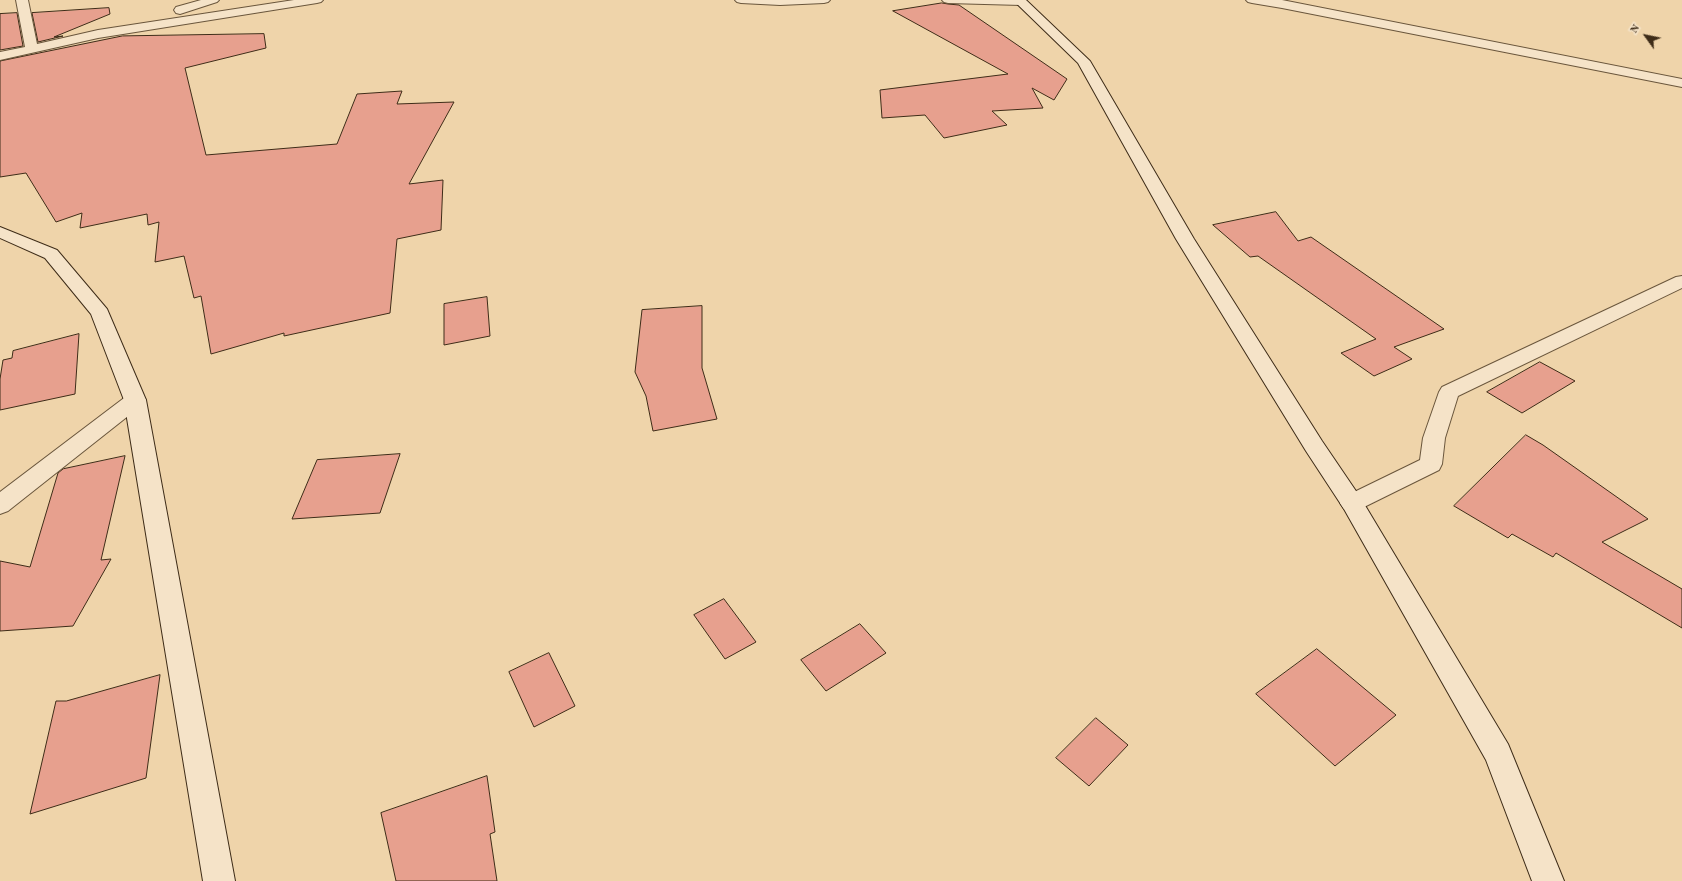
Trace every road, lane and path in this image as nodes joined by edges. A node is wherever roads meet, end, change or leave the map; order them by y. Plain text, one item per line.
1 (22, 0) edge
2 (213, 0) edge
3 (317, 0) edge
4 (741, 0) edge
5 (824, 0) edge
6 (948, 0) edge
7 (1252, 0) edge
8 (1020, 1) edge
9 (98, 34) junction
10 (32, 50) junction
11 (0, 56) edge
12 (1682, 83) edge
13 (0, 232) edge
14 (1682, 281) edge
15 (135, 400) junction
16 (1352, 503) junction
17 (0, 505) edge
18 (219, 881) edge
19 (1548, 881) edge

1 - 10 street
2 - 9 street
3 - 9 street
4 - 5 street
6 - 8 street
7 - 12 street
8 - 16 street
9 - 10 street
10 - 11 street
13 - 15 street
14 - 16 street
15 - 17 street
15 - 18 street
16 - 19 street

